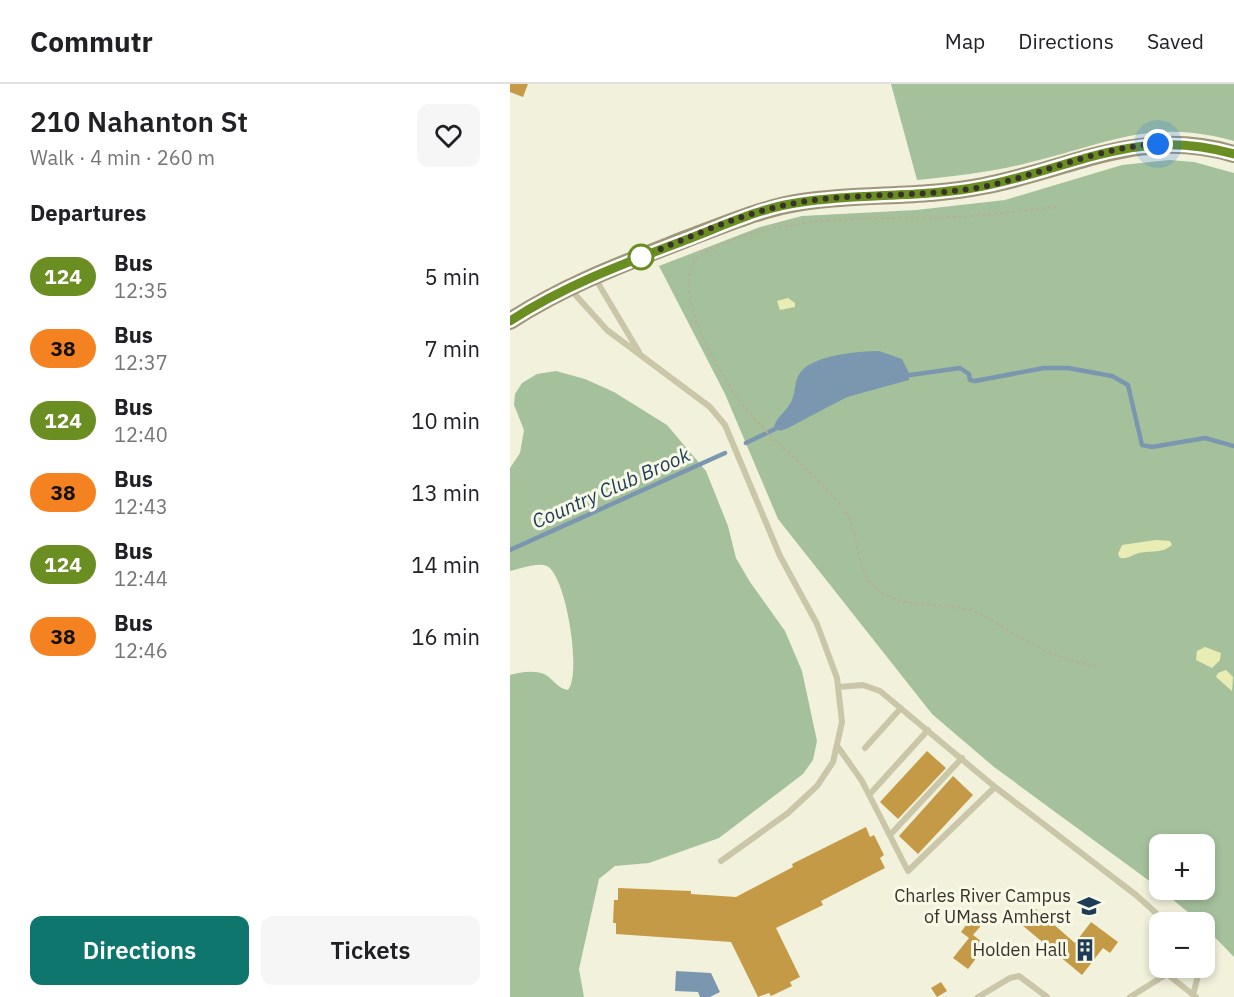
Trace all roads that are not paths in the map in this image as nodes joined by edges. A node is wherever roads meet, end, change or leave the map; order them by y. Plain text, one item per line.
1 (1234, 154) edge
2 (594, 275) junction
3 (568, 287) junction
4 (510, 321) edge
5 (645, 358) junction
6 (839, 687) junction
7 (901, 708) junction
8 (928, 730) junction
9 (838, 747) junction
10 (865, 748) dead end
11 (962, 758) junction
12 (995, 787) junction
13 (869, 795) junction
14 (890, 835) junction
15 (720, 861) dead end
16 (1155, 912) edge
17 (1198, 978) edge
18 (1194, 996) edge
19 (978, 997) edge
20 (1047, 997) edge
21 (1130, 997) edge

1 - 2 main road
2 - 3 main road
2 - 5 lane
3 - 4 main road
3 - 5 lane
5 - 6 lane
6 - 7 lane
6 - 9 lane
7 - 8 lane
7 - 10 lane
8 - 11 lane
8 - 13 lane
9 - 13 lane
9 - 15 lane
11 - 12 lane
11 - 14 lane
12 - 14 lane
12 - 16 lane
13 - 14 lane
17 - 18 lane
18 - 21 lane
19 - 20 lane

